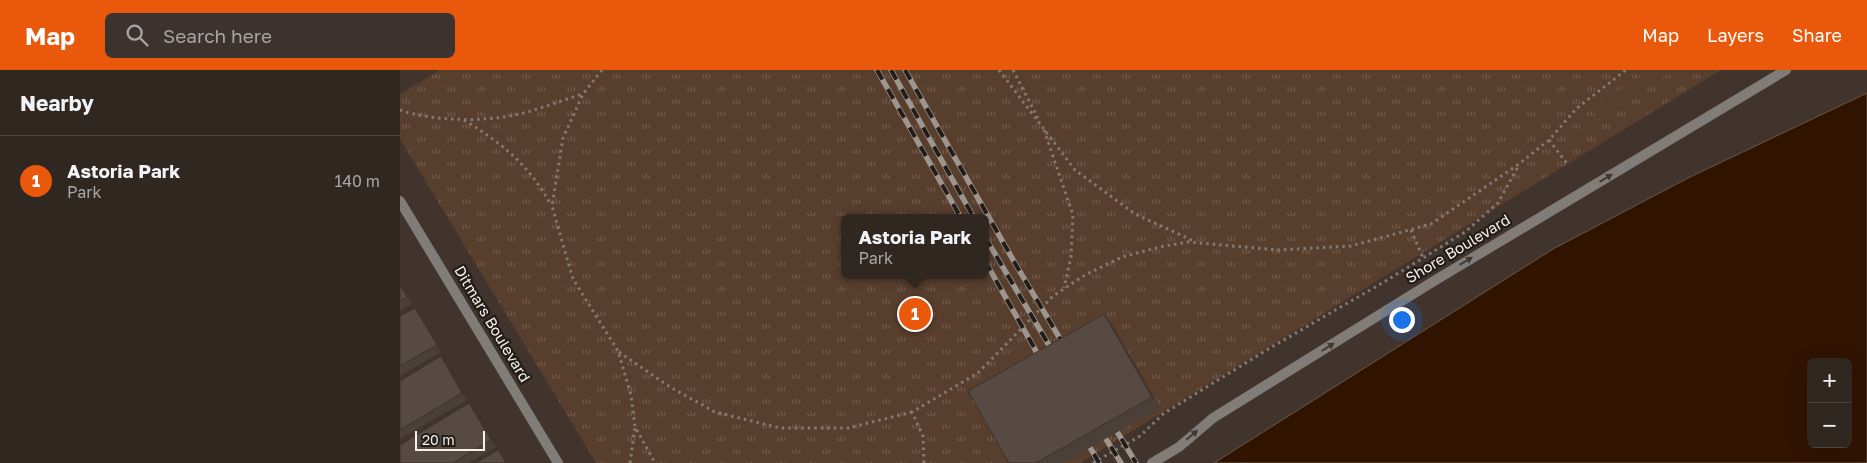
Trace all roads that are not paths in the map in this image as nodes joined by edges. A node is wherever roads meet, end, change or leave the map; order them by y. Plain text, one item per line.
1 (1786, 70) edge
2 (400, 201) edge
3 (558, 463) edge
4 (1152, 463) edge

4 -> 1 street, Shore Boulevard
2 - 3 street, Ditmars Boulevard

